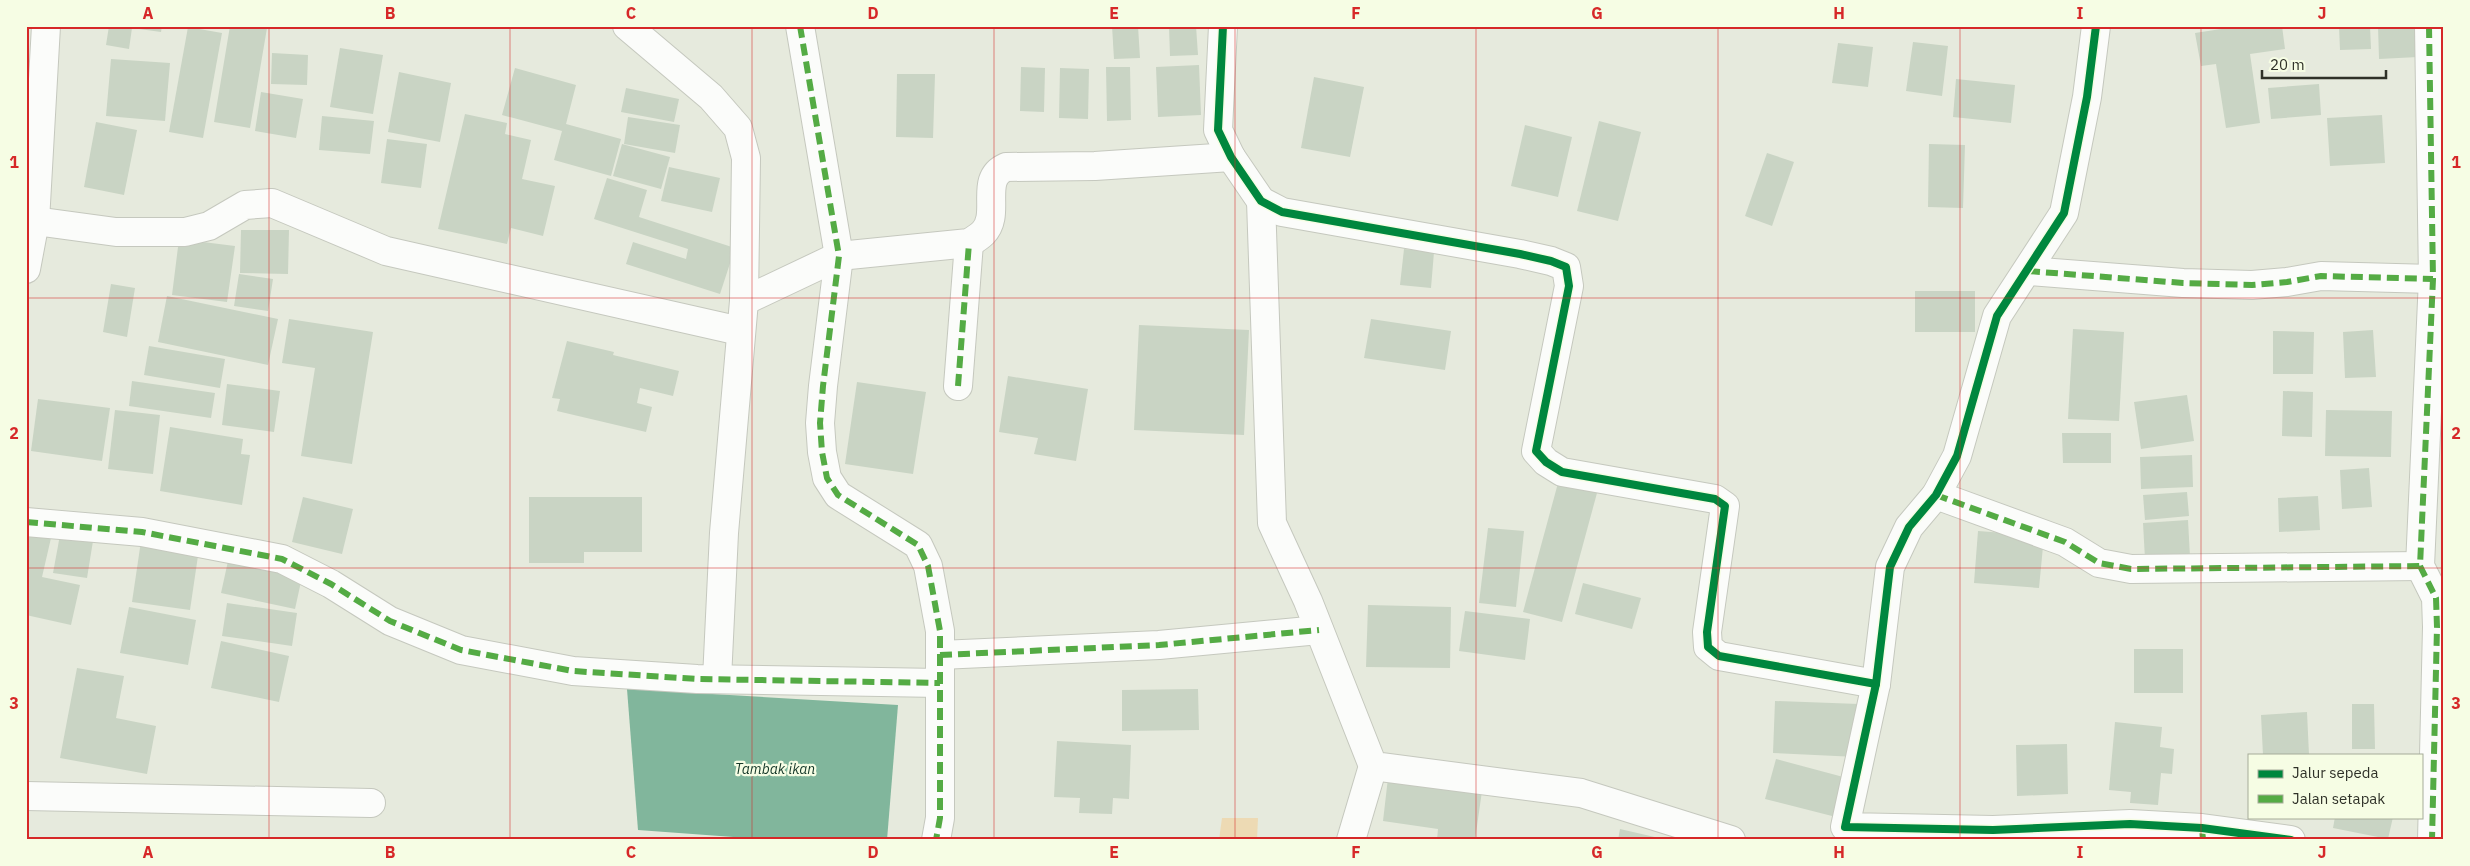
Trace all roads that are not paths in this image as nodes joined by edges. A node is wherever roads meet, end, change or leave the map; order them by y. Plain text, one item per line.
1 (46, 26) edge
2 (627, 26) edge
3 (800, 26) edge
4 (1223, 26) edge
5 (2096, 26) edge
6 (2430, 26) edge
7 (1231, 157) junction
8 (1261, 201) junction
9 (35, 221) junction
10 (969, 243) junction
11 (835, 257) junction
12 (26, 269) edge
13 (2028, 271) junction
14 (2433, 279) junction
15 (744, 301) junction
16 (740, 331) junction
17 (958, 386) dead end
18 (1936, 495) junction
19 (26, 522) edge
20 (2420, 566) junction
21 (1319, 630) junction
22 (940, 655) junction
23 (717, 679) junction
24 (940, 683) junction
25 (1876, 684) junction
26 (1373, 766) junction
27 (26, 796) edge
28 (371, 803) dead end
29 (1838, 833) edge
30 (2203, 834) edge
31 (936, 840) edge
32 (1351, 840) edge
33 (1730, 840) edge
34 (2291, 840) edge
35 (2432, 840) edge

1 - 9 street
2 - 15 street
3 - 11 street
4 - 7 street
5 - 13 street
6 - 14 street
7 - 8 street
7 - 10 street
8 - 21 street
8 - 25 street
9 - 12 street
9 - 16 street
10 - 11 street
10 - 17 street
11 - 15 street
11 - 22 street
13 - 14 street
13 - 18 street
14 - 20 street
15 - 16 street
16 - 23 street
18 - 20 street
18 - 25 street
19 - 23 street
20 - 35 street
21 - 22 street
21 - 26 street
22 - 24 street
23 - 24 street
24 - 31 street
25 - 29 street
26 - 32 street
26 - 33 street
27 - 28 street
29 - 30 street
30 - 34 street

